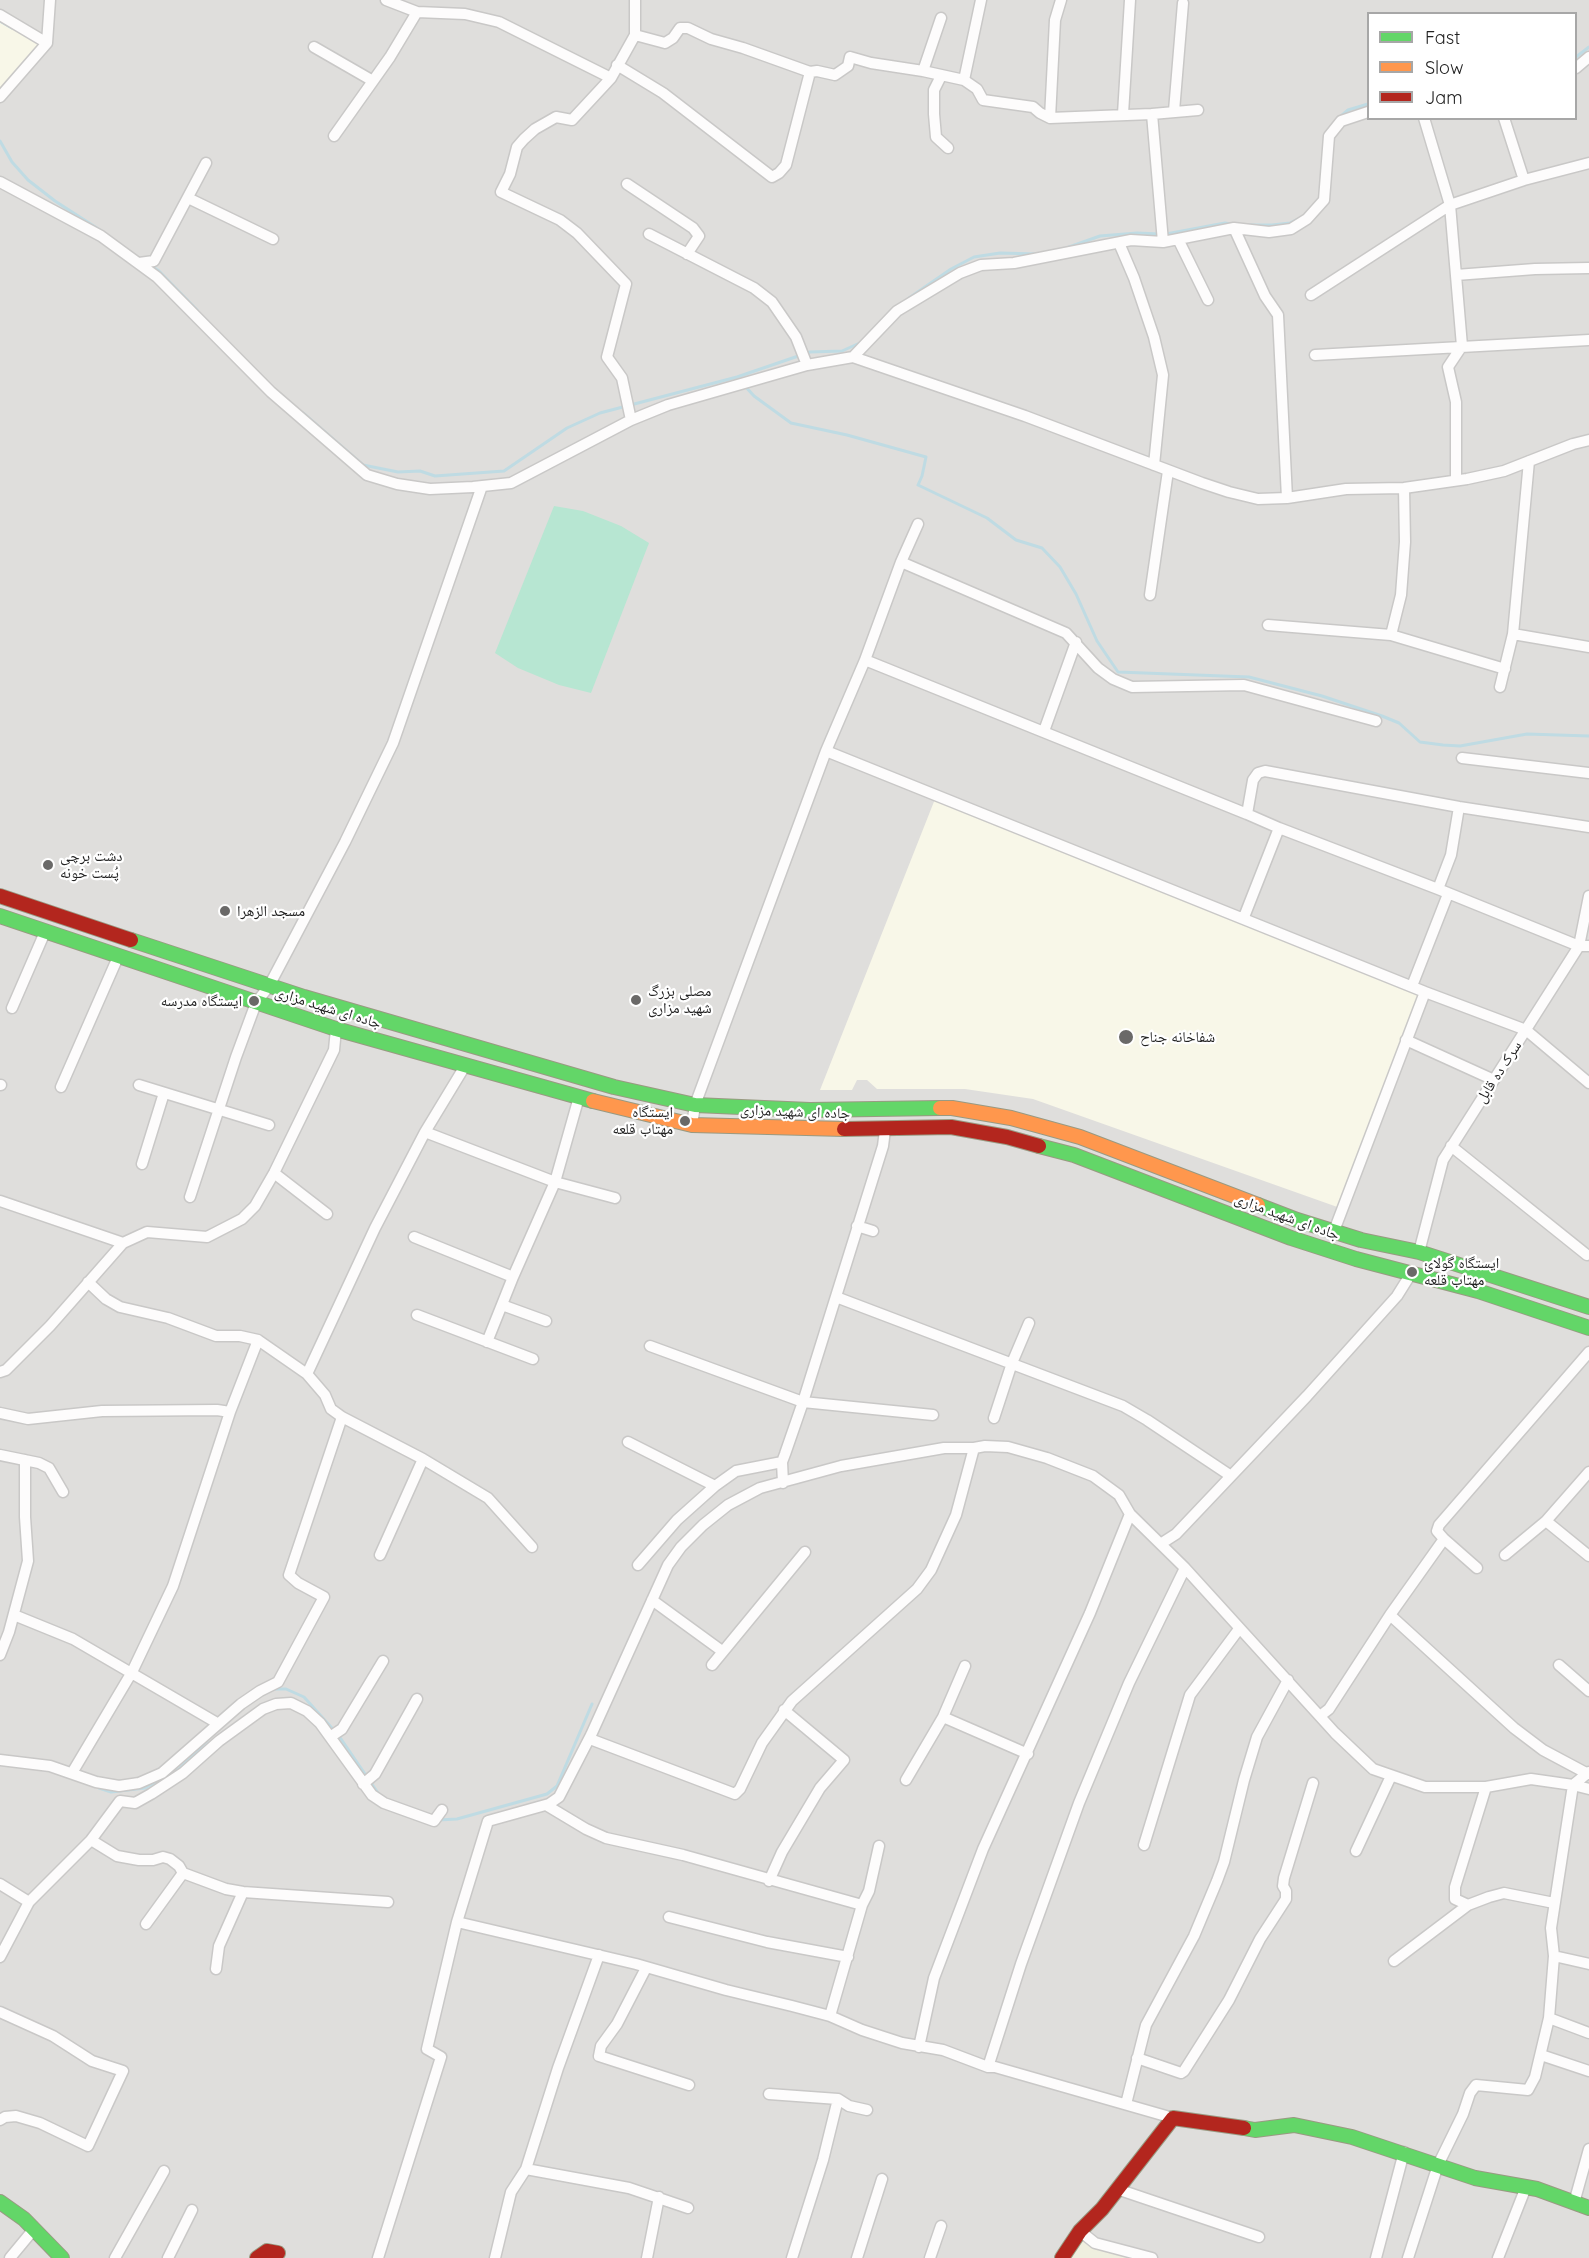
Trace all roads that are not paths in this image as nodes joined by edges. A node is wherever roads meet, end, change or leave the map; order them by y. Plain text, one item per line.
1 (50, 0) edge
2 (386, 0) edge
3 (635, 0) edge
4 (981, 0) edge
5 (1061, 0) edge
6 (1130, 0) edge
7 (1183, 3) dead end
8 (417, 12) junction
9 (0, 15) edge
10 (941, 18) dead end
11 (635, 35) junction
12 (47, 43) junction
13 (314, 47) dead end
14 (1589, 57) edge
15 (617, 65) junction
16 (1577, 66) edge
17 (923, 71) junction
18 (810, 72) junction
19 (941, 76) junction
20 (611, 78) junction
21 (964, 80) junction
22 (373, 81) junction
23 (0, 97) edge
24 (1198, 110) dead end
25 (1174, 111) junction
26 (1367, 112) edge
27 (1123, 114) junction
28 (1152, 114) junction
29 (1050, 118) junction
30 (1425, 120) edge
31 (1505, 120) edge
32 (334, 136) dead end
33 (948, 148) dead end
34 (206, 163) dead end
35 (1589, 163) edge
36 (1524, 180) junction
37 (0, 182) edge
38 (627, 184) dead end
39 (189, 198) junction
40 (1450, 205) junction
41 (1234, 228) junction
42 (649, 234) dead end
43 (273, 238) dead end
44 (1178, 239) junction
45 (1163, 242) junction
46 (1119, 243) junction
47 (687, 254) junction
48 (139, 263) junction
49 (1589, 268) edge
50 (1456, 275) junction
51 (1311, 295) dead end
52 (1208, 300) dead end
53 (1589, 340) edge
54 (1462, 346) junction
55 (1315, 355) dead end
56 (853, 357) junction
57 (807, 365) junction
58 (631, 420) junction
59 (1589, 440) edge
60 (1529, 461) junction
61 (1154, 465) junction
62 (1168, 471) junction
63 (1456, 480) junction
64 (482, 486) junction
65 (1404, 488) junction
66 (1287, 498) junction
67 (918, 524) dead end
68 (901, 562) junction
69 (1150, 595) dead end
70 (1268, 625) dead end
71 (1514, 634) junction
72 (1391, 635) junction
73 (1076, 642) junction
74 (1589, 647) edge
75 (866, 660) junction
76 (1505, 669) junction
77 (1500, 687) dead end
78 (1376, 721) dead end
79 (1044, 732) junction
80 (826, 751) junction
81 (1462, 758) dead end
82 (1589, 773) edge
83 (1459, 807) junction
84 (1247, 814) junction
85 (1589, 827) edge
86 (1279, 828) junction
87 (1443, 891) junction
88 (0, 896) edge
89 (1589, 897) edge
90 (0, 916) edge
91 (1244, 917) junction
92 (45, 932) junction
93 (1584, 946) edge
94 (118, 957) junction
95 (269, 986) junction
96 (1412, 986) junction
97 (1425, 992) junction
98 (256, 1003) junction
99 (12, 1008) dead end
100 (336, 1029) junction
101 (1526, 1030) junction
102 (1406, 1040) junction
103 (465, 1066) junction
104 (1494, 1080) junction
105 (1589, 1083) edge
106 (139, 1085) dead end
107 (61, 1087) dead end
108 (164, 1093) junction
109 (579, 1097) junction
110 (695, 1105) junction
111 (219, 1110) junction
112 (269, 1125) dead end
113 (692, 1125) junction
114 (885, 1130) junction
115 (425, 1132) junction
116 (1450, 1146) junction
117 (142, 1164) dead end
118 (274, 1173) junction
119 (555, 1182) junction
120 (1202, 1185) junction
121 (190, 1197) dead end
122 (615, 1198) dead end
123 (0, 1201) edge
124 (1196, 1201) junction
125 (327, 1214) dead end
126 (857, 1226) junction
127 (873, 1231) dead end
128 (1334, 1231) junction
129 (414, 1237) dead end
130 (123, 1243) junction
131 (1419, 1252) junction
132 (1587, 1256) dead end
133 (1412, 1272) junction
134 (513, 1277) junction
135 (88, 1282) junction
136 (836, 1297) junction
137 (502, 1305) junction
138 (1589, 1307) edge
139 (417, 1315) dead end
140 (546, 1321) dead end
141 (1029, 1323) dead end
142 (1589, 1328) edge
143 (258, 1340) junction
144 (488, 1342) junction
145 (650, 1346) dead end
146 (1589, 1352) edge
147 (533, 1359) dead end
148 (1012, 1363) junction
149 (0, 1372) edge
150 (307, 1374) junction
151 (803, 1402) junction
152 (230, 1412) junction
153 (0, 1413) edge
154 (933, 1415) dead end
155 (342, 1417) junction
156 (994, 1418) dead end
157 (628, 1442) dead end
158 (974, 1448) junction
159 (0, 1455) edge
160 (25, 1460) junction
161 (423, 1460) junction
162 (782, 1462) junction
163 (1589, 1472) edge
164 (1231, 1476) junction
165 (783, 1480) junction
166 (715, 1486) junction
167 (63, 1492) dead end
168 (1130, 1514) junction
169 (1546, 1521) junction
170 (1168, 1539) junction
171 (1444, 1539) junction
172 (532, 1547) dead end
173 (805, 1552) dead end
174 (380, 1555) dead end
175 (1505, 1555) dead end
176 (1589, 1556) edge
177 (638, 1565) dead end
178 (1185, 1568) junction
179 (1477, 1568) dead end
180 (652, 1600) junction
181 (14, 1615) junction
182 (1390, 1615) junction
183 (1239, 1629) junction
184 (722, 1651) junction
185 (0, 1655) edge
186 (383, 1661) dead end
187 (712, 1665) dead end
188 (1559, 1665) dead end
189 (965, 1666) dead end
190 (132, 1672) junction
191 (1288, 1680) junction
192 (1589, 1691) edge
193 (273, 1696) junction
194 (417, 1699) dead end
195 (784, 1710) junction
196 (1324, 1712) junction
197 (943, 1717) junction
198 (217, 1723) junction
199 (330, 1737) junction
200 (590, 1738) junction
201 (1028, 1754) junction
202 (0, 1760) edge
203 (72, 1773) junction
204 (1587, 1774) edge
205 (1391, 1776) junction
206 (906, 1780) dead end
207 (1313, 1783) dead end
208 (363, 1784) junction
209 (1573, 1785) junction
210 (1486, 1787) junction
211 (1589, 1789) edge
212 (546, 1805) junction
213 (442, 1810) dead end
214 (91, 1840) junction
215 (1144, 1845) dead end
216 (879, 1846) dead end
217 (1356, 1851) dead end
218 (183, 1873) junction
219 (769, 1881) junction
220 (0, 1884) edge
221 (243, 1892) junction
222 (29, 1902) junction
223 (388, 1902) dead end
224 (1554, 1903) junction
225 (862, 1905) junction
226 (1468, 1905) junction
227 (669, 1917) dead end
228 (457, 1922) junction
229 (146, 1924) dead end
230 (3, 1942) edge
231 (599, 1955) junction
232 (1554, 1956) junction
233 (0, 1957) edge
234 (848, 1957) junction
235 (1394, 1961) dead end
236 (1589, 1964) edge
237 (645, 1968) junction
238 (216, 1969) dead end
239 (0, 2012) edge
240 (830, 2016) junction
241 (1549, 2018) junction
242 (1589, 2033) edge
243 (919, 2047) junction
244 (1541, 2055) junction
245 (1137, 2058) junction
246 (988, 2067) junction
247 (1589, 2071) edge
248 (689, 2085) dead end
249 (769, 2094) dead end
250 (837, 2099) junction
251 (1126, 2104) junction
252 (867, 2110) dead end
253 (1173, 2118) junction
254 (0, 2120) edge
255 (1589, 2149) edge
256 (1404, 2152) junction
257 (1438, 2165) junction
258 (526, 2169) junction
259 (164, 2171) dead end
260 (882, 2179) dead end
261 (1526, 2187) junction
262 (1117, 2189) junction
263 (659, 2197) junction
264 (0, 2202) edge
265 (1574, 2203) junction
266 (688, 2208) dead end
267 (1589, 2208) edge
268 (192, 2210) dead end
269 (941, 2226) dead end
270 (34, 2229) junction
271 (1080, 2231) junction
272 (1259, 2237) dead end
273 (278, 2253) dead end
274 (10, 2258) edge
275 (62, 2258) edge
276 (115, 2258) edge
277 (168, 2258) edge
278 (257, 2258) edge
279 (378, 2258) edge
280 (495, 2258) edge
281 (647, 2258) edge
282 (792, 2258) edge
283 (857, 2258) edge
284 (930, 2258) edge
285 (1062, 2258) edge
286 (1152, 2258) edge
287 (1376, 2258) edge
288 (1408, 2258) edge
289 (1498, 2258) edge

1 - 12 street
2 - 8 street
3 - 11 street
4 - 21 street
5 - 29 street
6 - 27 street
7 - 25 street
8 - 20 street
8 - 22 street
9 - 12 street
10 - 17 street
11 - 15 street
11 - 18 street
12 - 23 street
13 - 22 street
14 - 16 street
15 - 18 street
15 - 20 street
17 - 18 street
17 - 19 street
19 - 21 street
19 - 33 street
20 - 58 street
21 - 29 street
22 - 32 street
24 - 25 street
25 - 28 street
26 - 41 street
27 - 28 street
27 - 29 street
28 - 45 street
30 - 40 street
31 - 36 street
34 - 39 street
35 - 36 street
36 - 40 street
37 - 48 street
38 - 47 street
39 - 43 street
39 - 48 street
40 - 50 street
40 - 51 street
41 - 44 street
41 - 66 street
42 - 47 street
44 - 45 street
44 - 52 street
45 - 46 street
46 - 56 street
46 - 61 street
47 - 57 street
48 - 64 street
49 - 50 street
50 - 54 street
53 - 54 street
54 - 55 street
54 - 63 street
56 - 57 street
56 - 61 street
57 - 58 street
58 - 64 street
59 - 60 street
60 - 63 street
60 - 71 street
61 - 62 street
62 - 66 street
62 - 69 street
63 - 65 street
64 - 95 street
65 - 66 street
65 - 72 street
67 - 68 street
68 - 73 street
68 - 75 street
70 - 72 street
71 - 74 street
71 - 76 street
72 - 76 street
73 - 78 street
73 - 79 street
75 - 79 street
75 - 80 street
76 - 77 street
79 - 84 street
80 - 91 street
80 - 110 street
81 - 82 street
83 - 84 street
83 - 85 street
83 - 87 street
84 - 86 street
86 - 87 street
86 - 91 street
87 - 93 street
87 - 96 street
88 - 95 main road, جاده ای شهید مزاری
89 - 93 street, سرک ده قابل
90 - 92 main road, جاده ای شهید مزاری
91 - 96 street
92 - 94 main road, جاده ای شهید مزاری
92 - 99 street
93 - 101 street, سرک ده قابل
94 - 98 main road, جاده ای شهید مزاری
94 - 107 street
95 - 98 street
95 - 110 main road, جاده ای شهید مزاری
96 - 97 street
97 - 101 street
97 - 102 street
98 - 100 main road, جاده ای شهید مزاری
98 - 111 street
100 - 103 main road, جاده ای شهید مزاری
100 - 118 street
101 - 104 street, سرک ده قابل
101 - 105 street
102 - 104 street
102 - 128 street
103 - 109 main road, جاده ای شهید مزاری
103 - 115 street
104 - 116 street, سرک ده قابل
106 - 108 street
108 - 111 street
108 - 117 street
109 - 113 main road, جاده ای شهید مزاری
109 - 119 street
110 - 113 street
110 - 120 main road, جاده ای شهید مزاری
111 - 112 street
111 - 121 street
113 - 114 main road, جاده ای شهید مزاری
114 - 124 main road, جاده ای شهید مزاری
114 - 126 street
115 - 119 street
115 - 150 street
116 - 131 street, سرک ده قابل
116 - 132 street
118 - 125 street
118 - 130 street
119 - 122 street
119 - 134 street
120 - 124 main road
120 - 128 main road, جاده ای شهید مزاری
123 - 130 street
124 - 133 main road, جاده ای شهید مزاری
126 - 127 street
126 - 136 street
128 - 131 main road, جاده ای شهید مزاری
129 - 134 street
130 - 135 street
131 - 138 main road, جاده ای شهید مزاری
133 - 142 main road, جاده ای شهید مزاری
133 - 164 street
134 - 137 street
135 - 143 street
135 - 149 street
136 - 148 street
136 - 151 street
137 - 140 street
137 - 144 street
139 - 144 street
141 - 148 street
143 - 150 street
143 - 152 street
144 - 147 street
145 - 151 street
146 - 171 street
148 - 156 street
148 - 164 street
150 - 155 street
151 - 154 street
151 - 162 street
152 - 153 street
152 - 190 street
155 - 161 street
155 - 193 street
157 - 166 street
158 - 165 street
158 - 168 street
158 - 195 street
159 - 160 street
160 - 167 street
160 - 181 street
161 - 172 street
161 - 174 street
162 - 165 street
162 - 166 street
163 - 169 street
164 - 170 street
165 - 180 street
166 - 177 street
168 - 170 street
168 - 201 street
169 - 175 street
169 - 176 street
170 - 178 street
171 - 179 street
171 - 182 street
173 - 184 street
178 - 183 street
178 - 246 street
180 - 184 street
180 - 200 street
181 - 185 street
181 - 190 street
182 - 196 street
182 - 204 street
183 - 191 street
183 - 215 street
184 - 187 street
186 - 199 street
188 - 192 street
189 - 197 street
190 - 198 street
190 - 203 street
191 - 196 street
191 - 245 street
193 - 198 street
193 - 199 street
193 - 214 street
194 - 208 street
195 - 200 street
195 - 219 street
196 - 205 street
197 - 201 street
197 - 206 street
198 - 203 street
199 - 208 street
200 - 212 street
201 - 243 street
202 - 203 street
204 - 209 street
205 - 210 street
205 - 217 street
207 - 245 street
208 - 213 street
209 - 210 street
209 - 211 street
209 - 224 street
210 - 226 street
212 - 219 street
212 - 228 street
214 - 218 street
214 - 222 street
216 - 225 street
218 - 221 street
218 - 229 street
219 - 225 street
220 - 222 street
221 - 223 street
221 - 238 street
222 - 230 street
224 - 226 street
224 - 232 street
225 - 234 street
226 - 235 street
227 - 234 street
228 - 231 street
228 - 279 street
230 - 233 street
231 - 237 street
231 - 258 street
232 - 236 street
232 - 241 street
234 - 240 street
237 - 240 street
237 - 248 street
239 - 254 street
240 - 243 street
241 - 242 street
241 - 244 street
243 - 246 street
244 - 247 street
244 - 257 street
245 - 251 street
246 - 251 street
249 - 250 street
250 - 252 street
250 - 282 street
251 - 253 street
253 - 256 main road
253 - 262 main road
255 - 265 street
256 - 257 main road
256 - 287 street
257 - 261 main road
257 - 288 street
258 - 263 street
258 - 280 street
259 - 276 street
260 - 283 street
261 - 265 main road
261 - 289 street
262 - 271 main road
262 - 272 street
263 - 266 street
263 - 281 street
264 - 270 main road
265 - 267 main road
268 - 277 street
269 - 284 street
270 - 274 street
270 - 275 main road
271 - 285 main road
271 - 286 street
273 - 278 main road

